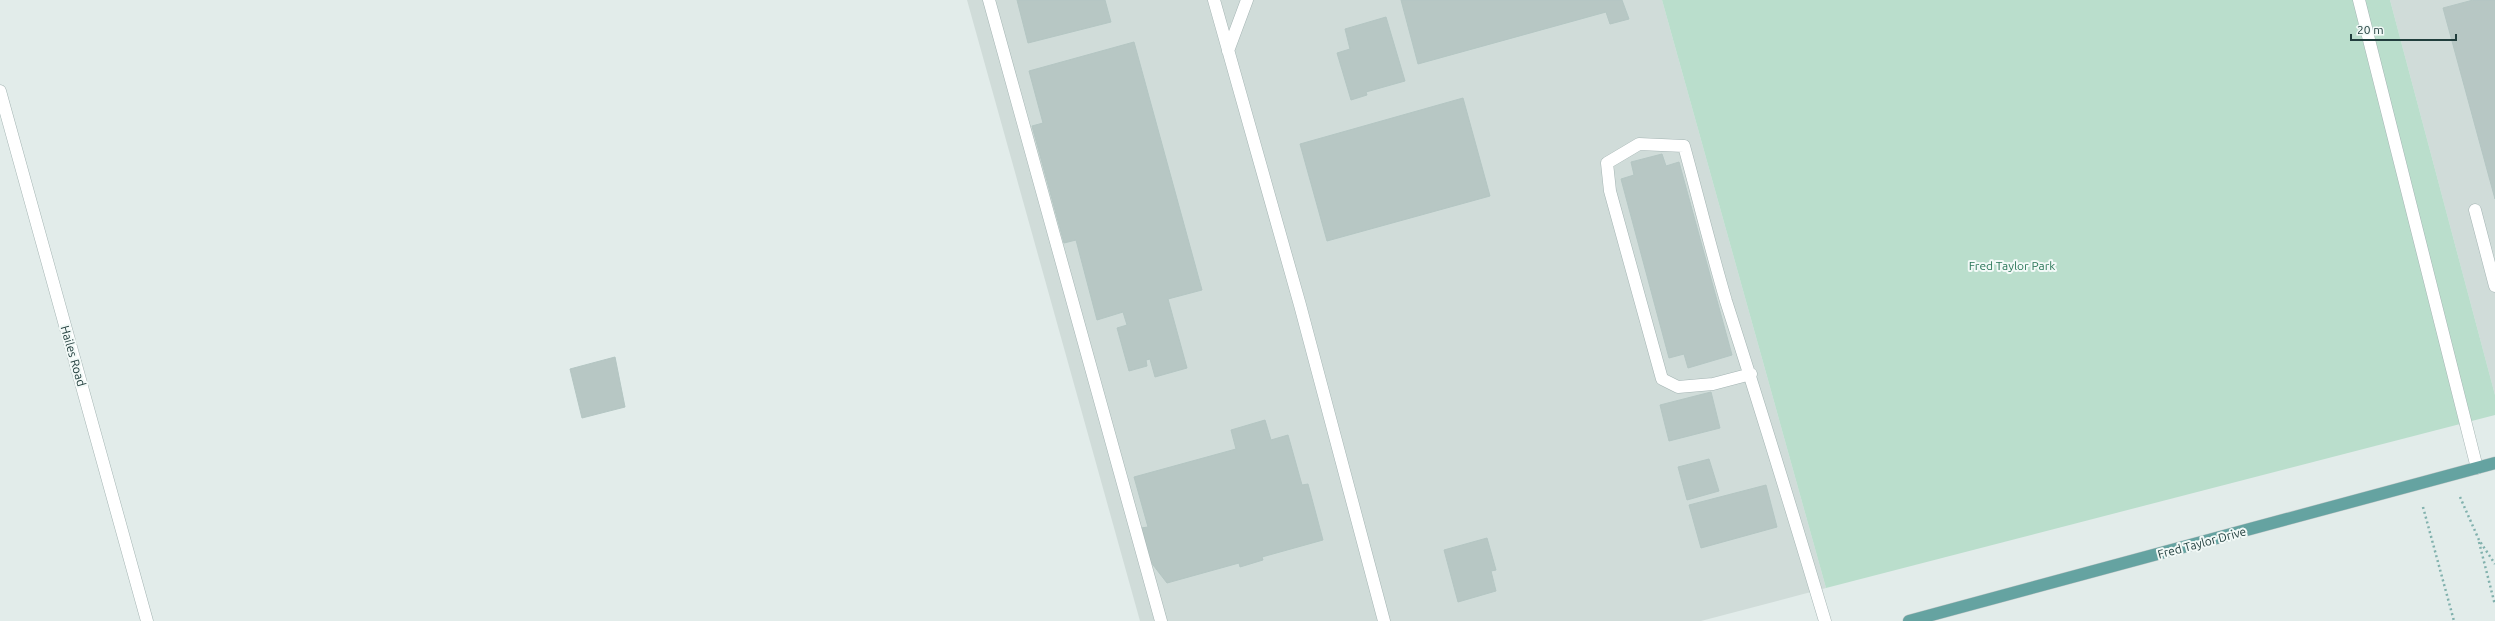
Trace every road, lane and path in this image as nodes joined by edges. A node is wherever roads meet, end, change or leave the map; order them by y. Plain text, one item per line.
1 (989, 0) edge
2 (1214, 0) edge
3 (1247, 0) edge
4 (2359, 0) edge
5 (1228, 51) junction
6 (0, 91) edge
7 (2475, 210) dead end
8 (2495, 286) edge
9 (1751, 374) junction
10 (2495, 463) edge
11 (2477, 468) junction
12 (2450, 477) junction
13 (2417, 485) junction
14 (2479, 540) junction
15 (2495, 564) edge
16 (2495, 605) edge
17 (147, 621) edge
18 (1161, 621) edge
19 (1384, 621) edge
20 (1825, 621) edge
21 (1909, 621) edge
22 (2454, 621) edge

1 - 18 street
2 - 5 street
3 - 5 street
4 - 11 street
5 - 19 street
6 - 17 street, Hailes Road
7 - 8 street
9 - 9 street
9 - 20 street
10 - 11 main road, Fred Taylor Drive
11 - 12 main road, Fred Taylor Drive
12 - 13 main road, Fred Taylor Drive
12 - 14 path
13 - 21 main road, Fred Taylor Drive
13 - 22 path
14 - 15 path
14 - 16 path

